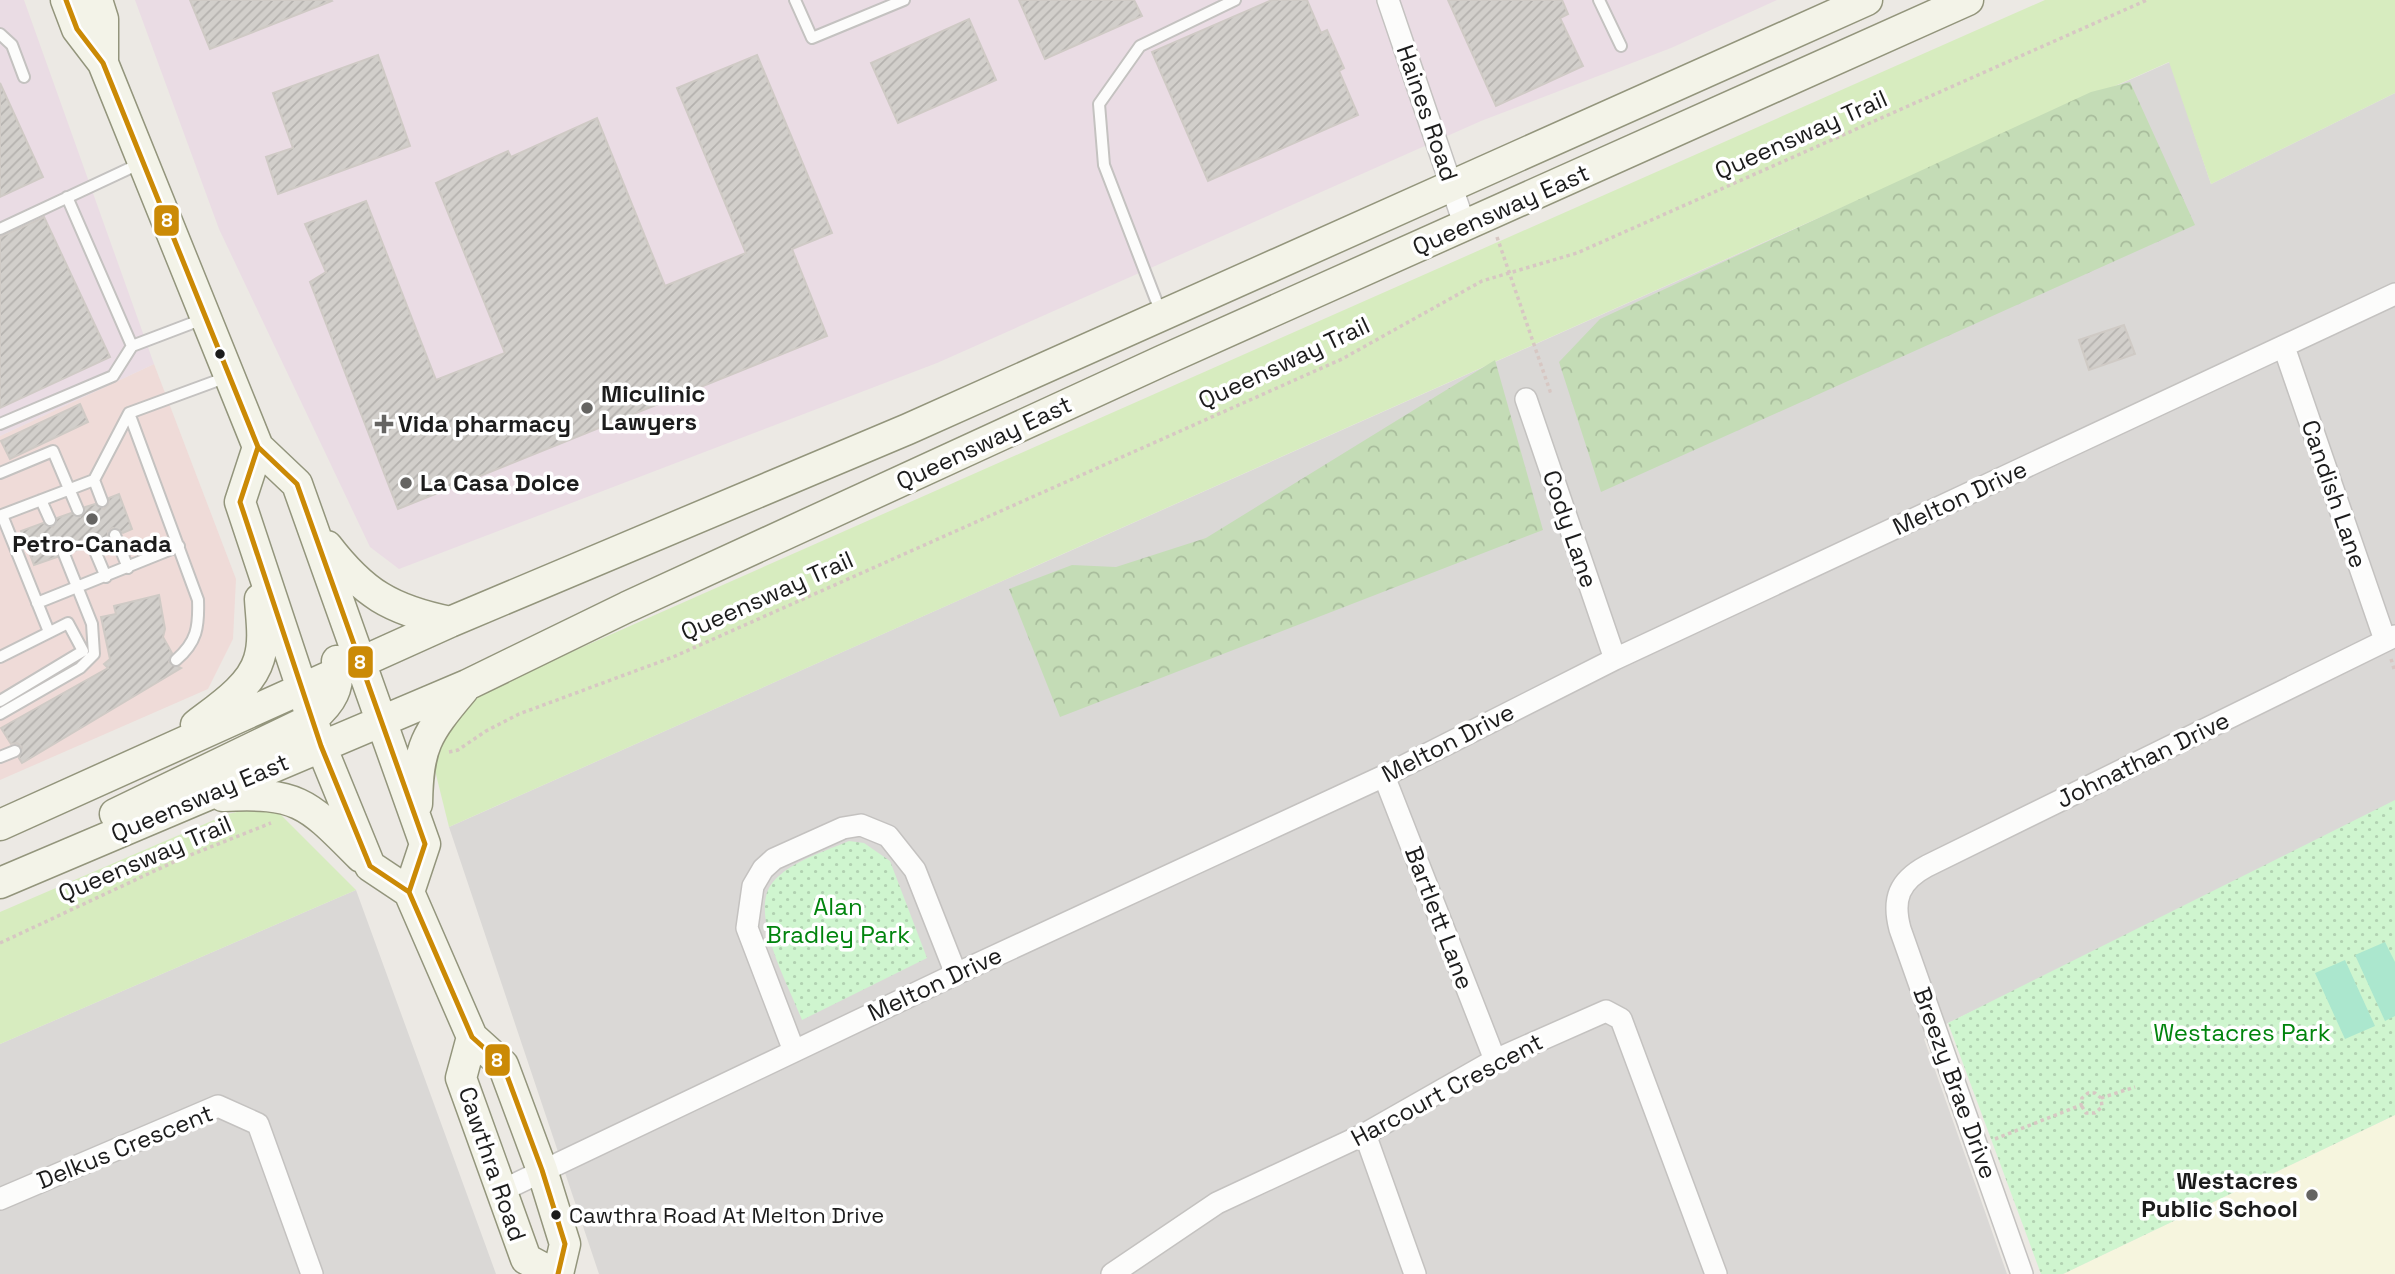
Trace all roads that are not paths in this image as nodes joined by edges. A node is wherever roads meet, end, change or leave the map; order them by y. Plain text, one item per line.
1 (66, 0) edge
2 (97, 0) edge
3 (795, 0) edge
4 (904, 0) edge
5 (1235, 0) edge
6 (1388, 0) edge
7 (1599, 0) edge
8 (1867, 0) edge
9 (1968, 0) edge
10 (0, 34) edge
11 (1621, 46) dead end
12 (103, 63) junction
13 (24, 77) dead end
14 (144, 162) junction
15 (1452, 185) junction
16 (67, 197) junction
17 (1479, 227) junction
18 (0, 229) edge
19 (2395, 293) edge
20 (1162, 314) junction
21 (206, 318) junction
22 (132, 346) junction
23 (2284, 347) junction
24 (230, 376) junction
25 (1526, 399) road end
26 (128, 413) junction
27 (0, 424) edge
28 (258, 447) junction
29 (0, 473) edge
30 (94, 480) junction
31 (70, 489) junction
32 (41, 500) junction
33 (102, 501) dead end
34 (78, 510) dead end
35 (1, 516) edge
36 (50, 520) dead end
37 (312, 528) junction
38 (115, 535) dead end
39 (93, 544) dead end
40 (179, 546) junction
41 (64, 554) dead end
42 (258, 560) junction
43 (128, 568) junction
44 (106, 576) junction
45 (78, 588) junction
46 (37, 603) junction
47 (450, 622) junction
48 (49, 632) junction
49 (2390, 638) edge
50 (0, 657) edge
51 (1615, 659) junction
52 (176, 660) dead end
53 (349, 668) junction
54 (467, 685) junction
55 (302, 690) junction
56 (0, 701) edge
57 (0, 714) edge
58 (380, 722) junction
59 (317, 732) junction
60 (15, 751) dead end
61 (158, 755) junction
62 (0, 757) edge
63 (1384, 776) junction
64 (205, 797) junction
65 (417, 822) junction
66 (0, 825) edge
67 (370, 866) junction
68 (0, 870) edge
69 (0, 883) edge
70 (1898, 891) joint
71 (409, 892) junction
72 (956, 974) junction
73 (472, 1037) junction
74 (794, 1051) junction
75 (1495, 1059) junction
76 (1365, 1134) junction
77 (542, 1170) junction
78 (501, 1191) junction
79 (0, 1199) edge
80 (312, 1274) edge
81 (556, 1274) edge
82 (1112, 1274) edge
83 (1415, 1274) edge
84 (1716, 1274) edge
85 (2022, 1274) edge

1 - 12 main road
2 - 12 main road
3 - 4 lane
5 - 20 lane
6 - 15 street, Haines Road
7 - 11 lane
8 - 15 main road, Queensway East
9 - 17 main road, Queensway East
10 - 13 lane
12 - 14 main road
14 - 16 lane
14 - 21 main road
15 - 17 street, Haines Road
15 - 20 main road, Queensway East
16 - 18 lane
16 - 22 lane
17 - 54 main road, Queensway East
19 - 23 street, Melton Drive
20 - 47 main road, Queensway East
21 - 22 lane
21 - 24 main road
22 - 27 lane
23 - 49 street, Candish Lane
23 - 51 street, Melton Drive
24 - 26 lane
24 - 28 main road
25 - 51 street, Cody Lane
26 - 30 lane
26 - 40 lane
28 - 37 main road
28 - 42 main road
29 - 31 lane
30 - 31 lane
30 - 33 lane
31 - 32 lane
31 - 34 lane
32 - 35 lane
32 - 36 lane
35 - 46 lane
37 - 47 main road
37 - 53 main road
38 - 43 lane
39 - 44 lane
40 - 43 lane
40 - 52 lane
41 - 45 lane
42 - 55 main road
42 - 61 main road
43 - 44 lane
44 - 45 lane
45 - 46 lane
45 - 57 lane
46 - 48 lane
47 - 53 main road, Queensway East
48 - 50 lane
48 - 56 lane
49 - 70 street, Johnathan Drive
51 - 63 street, Melton Drive
53 - 55 main road, Queensway East
53 - 58 main road
53 - 59 main road
54 - 58 main road, Queensway East
54 - 65 main road
55 - 59 main road
55 - 61 main road, Queensway East
58 - 59 main road, Queensway East
58 - 65 main road
59 - 64 main road, Queensway East
59 - 67 main road
59 - 68 main road
60 - 62 lane
61 - 66 main road, Queensway East
63 - 72 street, Melton Drive
63 - 75 street, Bartlett Lane
64 - 67 main road
64 - 69 main road, Queensway East
65 - 71 main road
67 - 71 main road
70 - 85 street, Breezy Brae Drive
71 - 73 main road, Cawthra Road
72 - 74 street, Melton Drive
72 - 74 street
73 - 77 main road, Cawthra Road
73 - 78 main road, Cawthra Road
74 - 77 street, Melton Drive
75 - 76 street, Harcourt Crescent
75 - 84 street, Harcourt Crescent
76 - 82 street, Harcourt Crescent
76 - 83 street
77 - 78 street, Melton Drive
77 - 81 main road, Cawthra Road
78 - 81 main road, Cawthra Road
79 - 80 street, Delkus Crescent

